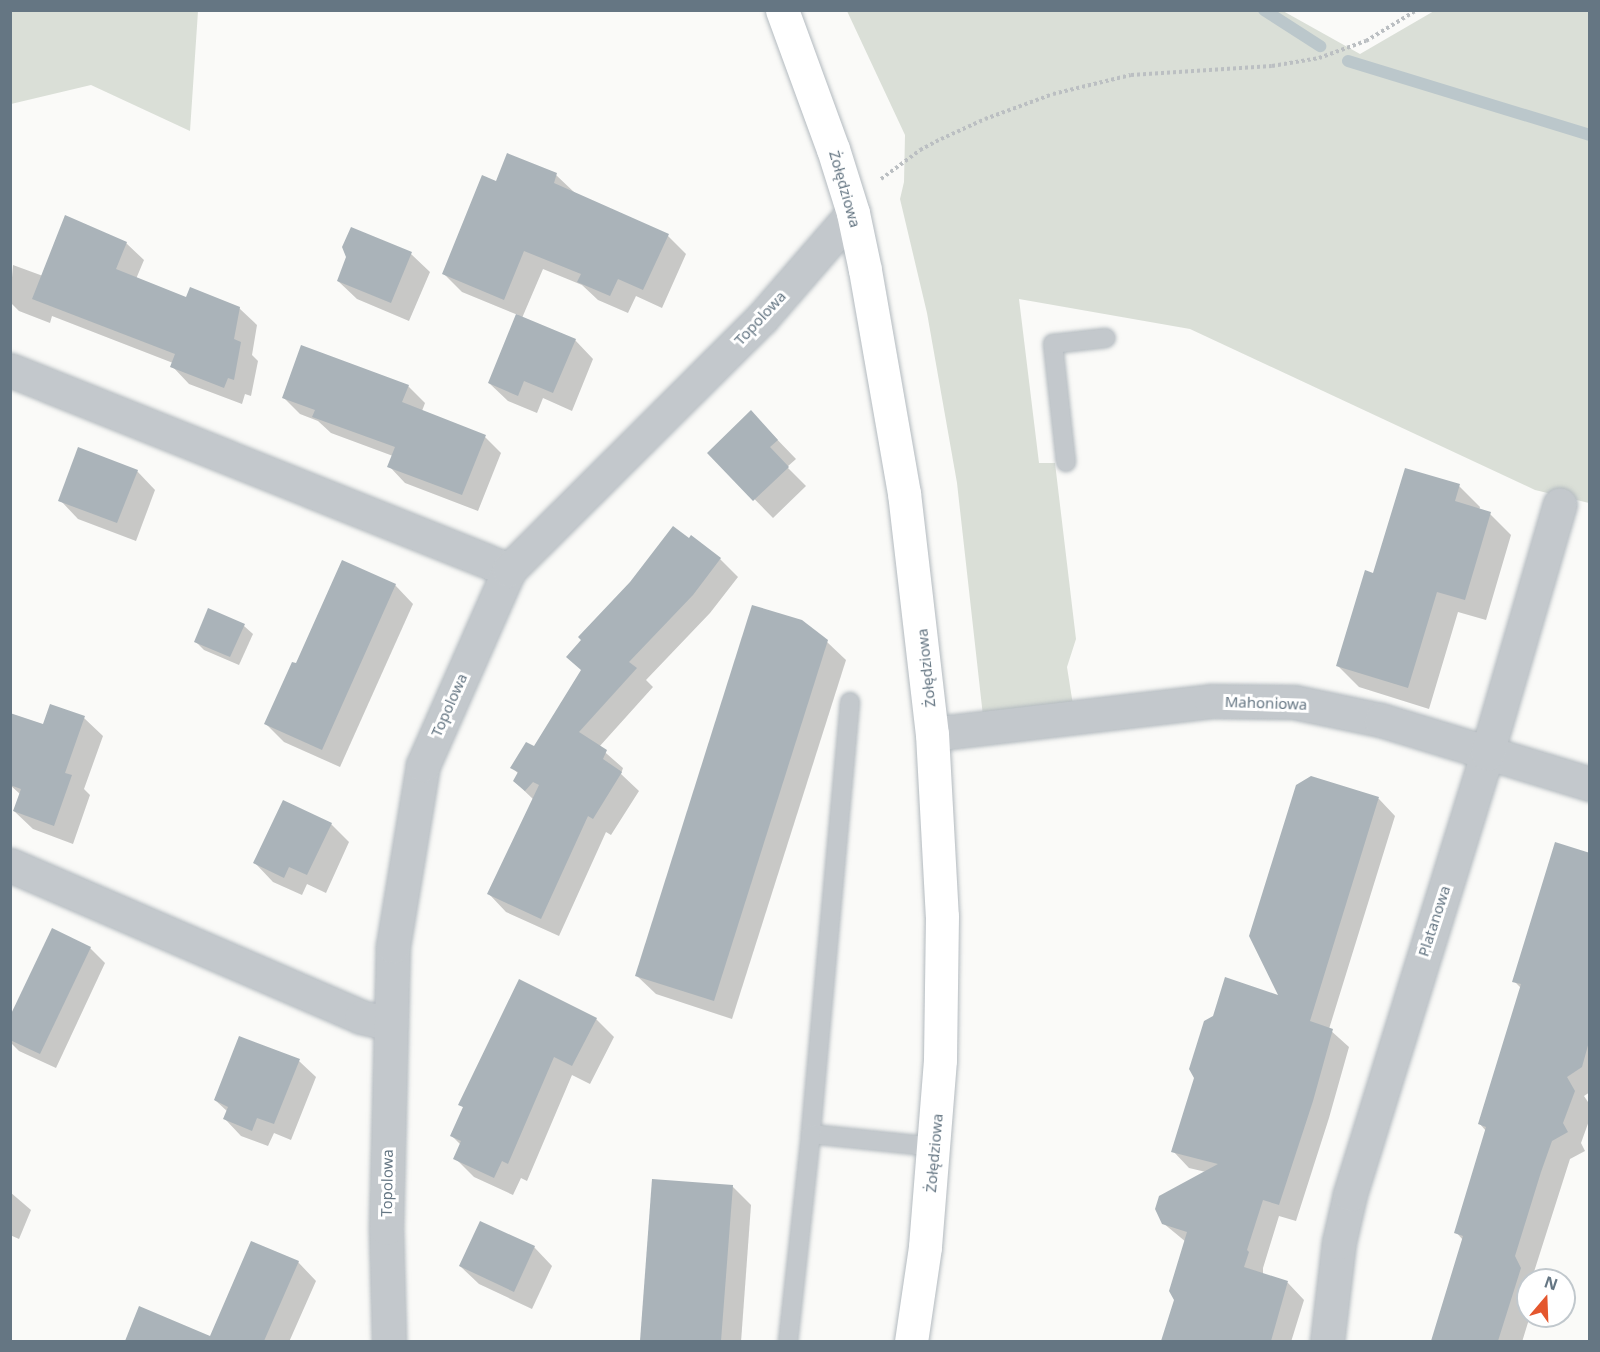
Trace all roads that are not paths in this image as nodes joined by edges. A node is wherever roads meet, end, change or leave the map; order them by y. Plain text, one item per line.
1 (782, 10) edge
2 (853, 213) junction
3 (1106, 338) dead end
4 (10, 370) edge
5 (1066, 462) dead end
6 (1560, 504) dead end
7 (508, 570) junction
8 (850, 702) dead end
9 (932, 734) junction
10 (1487, 753) junction
11 (1590, 784) edge
12 (10, 865) edge
13 (391, 1024) junction
14 (810, 1134) junction
15 (935, 1147) junction
16 (389, 1341) edge
17 (788, 1341) edge
18 (911, 1341) edge
19 (1327, 1341) edge

1 - 2 street, Żołędziowa
2 - 7 street, Topolowa
2 - 9 street, Żołędziowa
3 - 5 lane
4 - 7 street
6 - 10 street, Platanowa
7 - 13 street, Topolowa
8 - 14 lane
9 - 10 street, Mahoniowa
9 - 15 street, Żołędziowa
10 - 11 street, Mahoniowa
10 - 19 street, Platanowa
12 - 13 street
13 - 16 street, Topolowa
14 - 15 lane
14 - 17 lane
15 - 18 street, Żołędziowa

